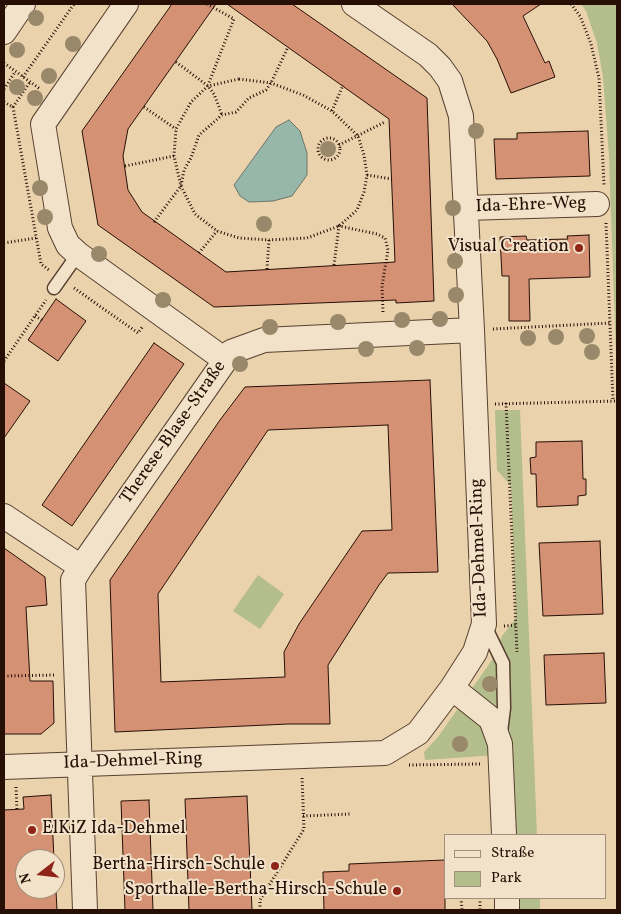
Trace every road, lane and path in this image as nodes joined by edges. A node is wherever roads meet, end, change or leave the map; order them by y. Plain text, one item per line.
1 (23, 4) edge
2 (74, 4) edge
3 (126, 4) edge
4 (206, 4) edge
5 (354, 4) edge
6 (4, 32) edge
7 (288, 47) dead end
8 (176, 62) dead end
9 (4, 63) edge
10 (15, 72) junction
11 (23, 77) junction
12 (30, 82) junction
13 (271, 82) junction
14 (342, 85) dead end
15 (208, 86) junction
16 (4, 89) edge
17 (4, 102) edge
18 (57, 102) junction
19 (144, 107) dead end
20 (332, 111) junction
21 (222, 114) junction
22 (385, 122) dead end
23 (176, 128) junction
24 (358, 136) junction
25 (339, 145) junction
26 (174, 156) junction
27 (125, 166) dead end
28 (367, 175) junction
29 (392, 179) dead end
30 (180, 186) junction
31 (597, 204) dead end
32 (466, 208) junction
33 (154, 222) dead end
34 (339, 226) junction
35 (217, 231) junction
36 (36, 238) dead end
37 (269, 240) junction
38 (4, 243) edge
39 (200, 253) dead end
40 (78, 254) junction
41 (334, 266) dead end
42 (267, 269) dead end
43 (54, 288) joint
44 (35, 316) junction
45 (42, 320) dead end
46 (610, 323) dead end
47 (472, 330) junction
48 (385, 335) junction
49 (225, 360) junction
50 (4, 361) edge
51 (617, 401) edge
52 (506, 403) junction
53 (475, 404) junction
54 (4, 511) edge
55 (81, 567) junction
56 (484, 624) junction
57 (517, 654) dead end
58 (76, 674) junction
59 (4, 676) edge
60 (452, 688) junction
61 (385, 753) junction
62 (500, 754) junction
63 (79, 764) junction
64 (4, 767) edge
65 (302, 784) dead end
66 (351, 814) dead end
67 (303, 816) junction
68 (504, 834) edge
69 (85, 910) edge
70 (260, 910) edge

1 - 6 street
2 - 11 path
3 - 18 street
4 - 15 path
5 - 32 street, Ida-Dehmel-Ring
7 - 13 path
8 - 15 path
9 - 10 path
10 - 11 path
10 - 16 path
11 - 12 path
12 - 17 path
12 - 18 path
13 - 15 path
13 - 20 path
13 - 21 path
14 - 20 path
15 - 21 path
15 - 23 path
18 - 40 street
19 - 23 path
20 - 24 path
21 - 30 path
22 - 24 path
23 - 26 path
24 - 25 path
24 - 28 path
25 - 25 path
26 - 27 path
26 - 30 path
28 - 29 path
28 - 34 path
30 - 33 path
30 - 35 path
31 - 32 street, Ida-Ehre-Weg
32 - 47 street, Ida-Dehmel-Ring
34 - 37 path
34 - 41 path
34 - 48 path
35 - 37 path
35 - 39 path
36 - 38 path
37 - 42 path
40 - 43 lane
40 - 49 street
43 - 44 path
44 - 45 path
44 - 50 path
46 - 47 path
47 - 48 street, Therese-Blase-Straße
47 - 53 street, Ida-Dehmel-Ring
48 - 49 street, Therese-Blase-Straße
49 - 55 street, Therese-Blase-Straße
51 - 52 path
52 - 53 path
52 - 57 path
53 - 56 street, Ida-Dehmel-Ring
54 - 55 street
55 - 58 street, Therese-Blase-Straße
56 - 60 street, Ida-Dehmel-Ring
56 - 62 lane
58 - 59 path
58 - 63 street, Therese-Blase-Straße
60 - 61 street, Ida-Dehmel-Ring
60 - 62 street
61 - 62 path
61 - 63 street, Ida-Dehmel-Ring
62 - 68 street
63 - 64 street, Ida-Dehmel-Ring
63 - 69 street, Therese-Blase-Straße
65 - 67 path
66 - 67 path
67 - 70 path

